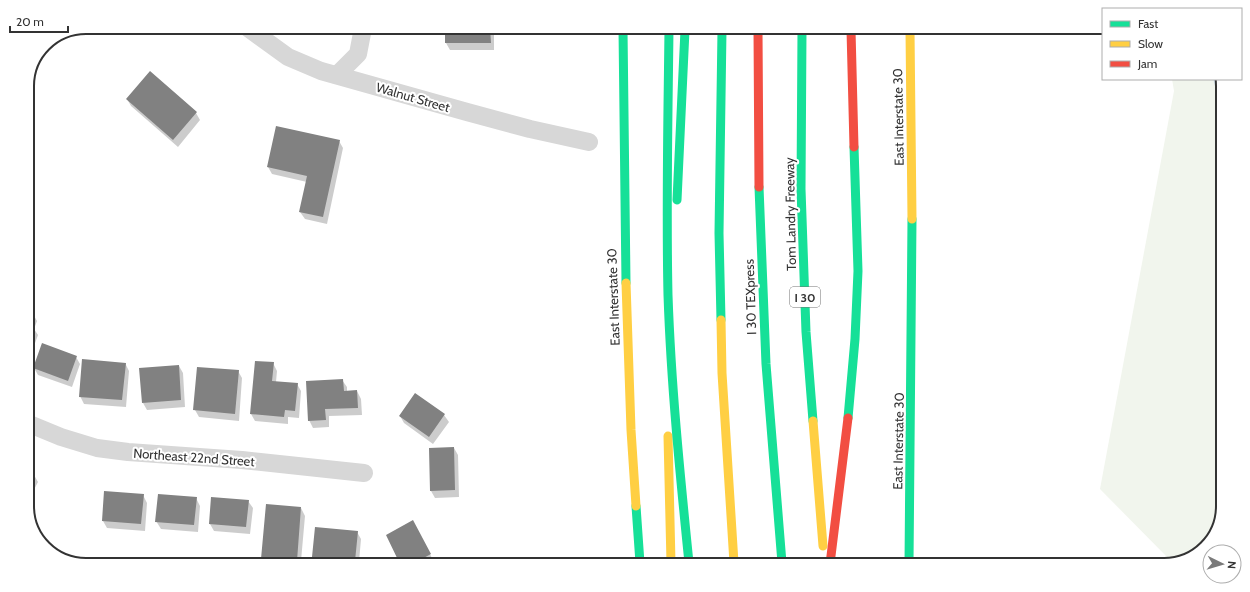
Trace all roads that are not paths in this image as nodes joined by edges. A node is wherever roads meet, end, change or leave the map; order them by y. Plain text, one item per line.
1 (256, 34) edge
2 (362, 34) edge
3 (624, 34) edge
4 (669, 34) edge
5 (685, 34) edge
6 (722, 34) edge
7 (758, 34) edge
8 (802, 34) edge
9 (851, 34) edge
10 (910, 34) edge
11 (337, 75) junction
12 (589, 142) dead end
13 (677, 206) dead end
14 (676, 222) dead end
15 (34, 426) edge
16 (364, 473) dead end
17 (640, 558) edge
18 (671, 558) edge
19 (689, 558) edge
20 (734, 558) edge
21 (782, 558) edge
22 (824, 558) edge
23 (831, 558) edge
24 (909, 558) edge

1 - 11 street, Walnut Street
2 - 11 street
3 - 17 main road, East Interstate 30
4 - 19 main road, bridge
5 - 13 main road
6 - 20 main road
7 - 21 main road, I 30 TEXpress
8 - 22 main road, Tom Landry Freeway / I 30
9 - 23 main road
10 - 24 main road, East Interstate 30
11 - 12 street, Walnut Street
14 - 18 main road
15 - 16 street, Northeast 22nd Street

